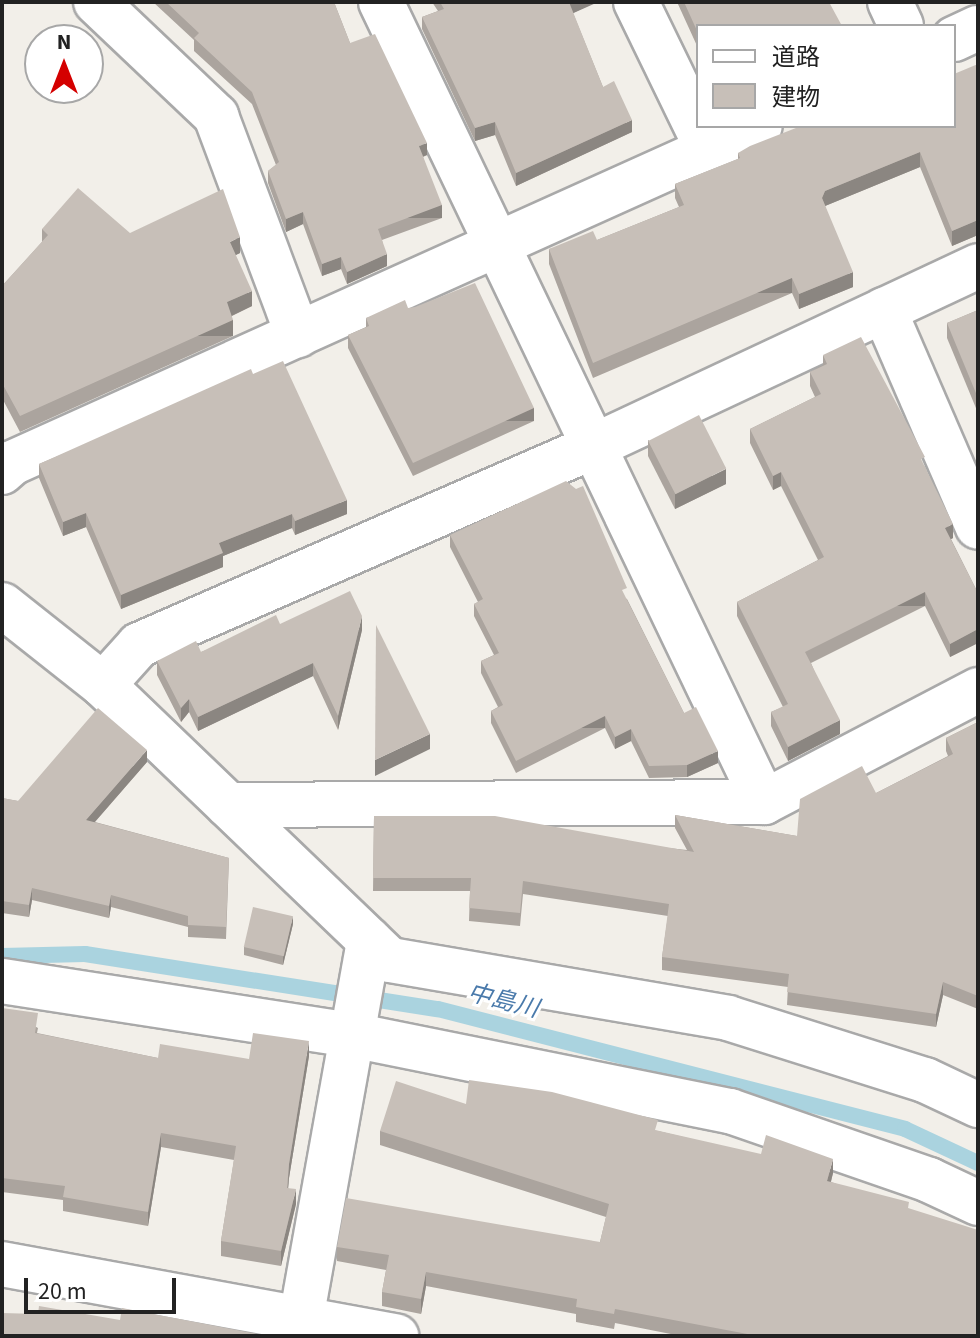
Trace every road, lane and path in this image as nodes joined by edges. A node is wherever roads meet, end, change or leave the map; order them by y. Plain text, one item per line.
1 (96, 2) edge
2 (381, 2) edge
3 (636, 2) edge
4 (890, 2) edge
5 (900, 24) edge
6 (978, 28) edge
7 (956, 38) edge
8 (696, 125) edge
9 (697, 128) edge
10 (756, 128) edge
11 (708, 150) junction
12 (500, 244) junction
13 (978, 266) edge
14 (884, 310) junction
15 (298, 335) junction
16 (594, 446) junction
17 (2, 472) edge
18 (978, 527) edge
19 (2, 605) edge
20 (103, 685) junction
21 (978, 690) edge
22 (764, 802) junction
23 (228, 805) junction
24 (369, 940) junction
25 (2, 981) edge
26 (356, 1010) junction
27 (978, 1105) edge
28 (978, 1203) edge
29 (2, 1264) edge
30 (299, 1327) edge
31 (396, 1336) edge

1 - 15 street
2 - 12 street
3 - 8 street
4 - 5 street
6 - 7 street
9 - 11 street
10 - 11 street
11 - 12 street
12 - 15 street
12 - 16 street
13 - 14 street
14 - 16 street
14 - 18 street
15 - 17 street
16 - 20 street
16 - 22 street
19 - 20 street
20 - 23 street
21 - 22 street
22 - 23 street
23 - 24 street
24 - 26 street
24 - 27 street
25 - 26 street
26 - 28 street
26 - 30 street
29 - 30 street
30 - 31 street

